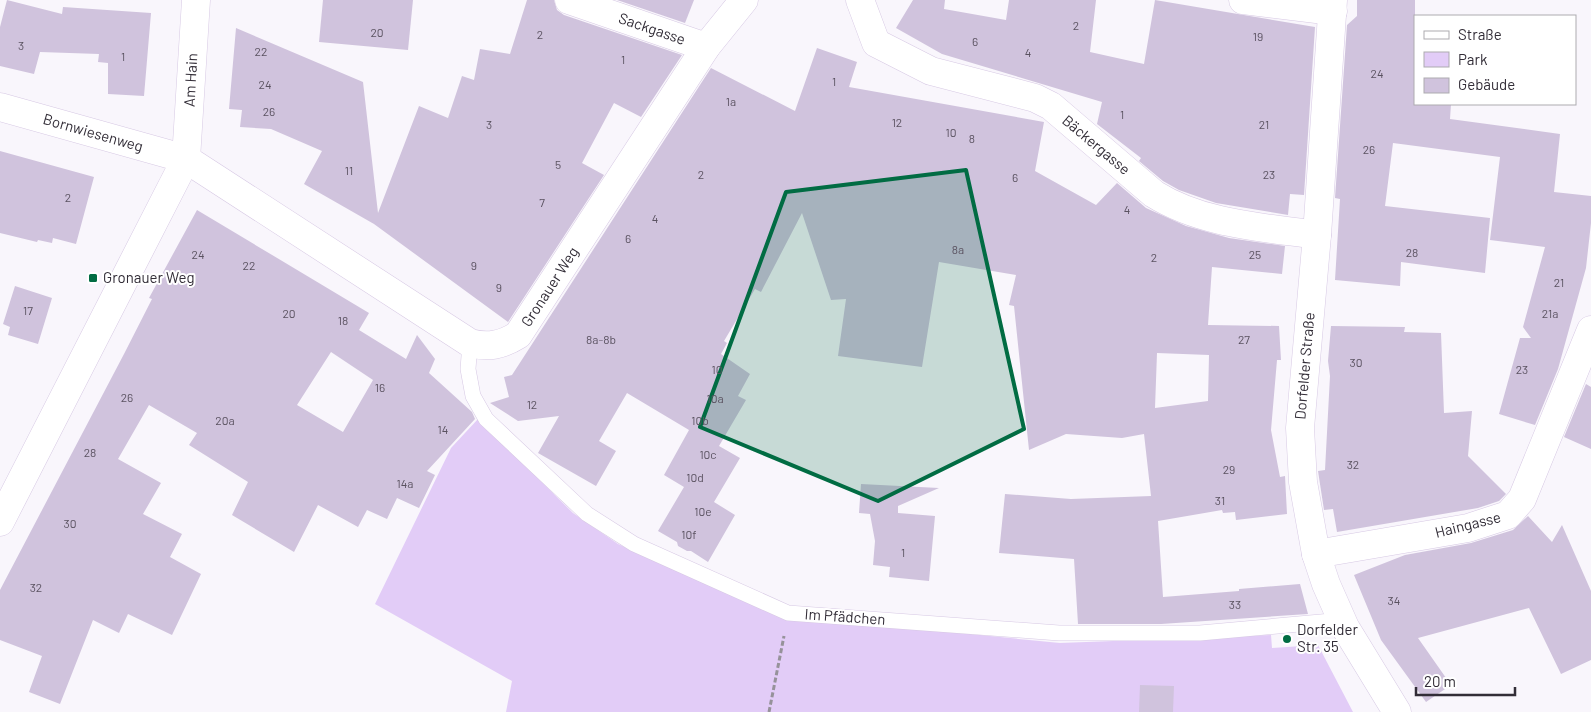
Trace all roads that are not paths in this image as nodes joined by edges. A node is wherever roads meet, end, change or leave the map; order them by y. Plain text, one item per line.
1 (196, 0) edge
2 (569, 0) edge
3 (744, 0) edge
4 (860, 0) edge
5 (1243, 0) edge
6 (1333, 6) edge
7 (706, 47) junction
8 (0, 107) edge
9 (186, 159) junction
10 (1317, 235) junction
11 (1591, 330) edge
12 (470, 344) junction
13 (0, 522) edge
14 (1316, 554) junction
15 (1343, 620) junction
16 (1397, 712) edge

1 - 9 street, Am Hain
2 - 7 street, Sackgasse
3 - 7 street, Gronauer Weg
4 - 10 street, Bäckergasse
5 - 6 street
6 - 10 street, Dorfelder Straße
7 - 12 street, Gronauer Weg
8 - 9 street, Bornwiesenweg
9 - 12 street
9 - 13 street
10 - 14 street, Dorfelder Straße
11 - 14 street, Haingasse
12 - 15 lane, Im Pfädchen
14 - 15 street, Dorfelder Straße
15 - 16 street, Dorfelder Straße

